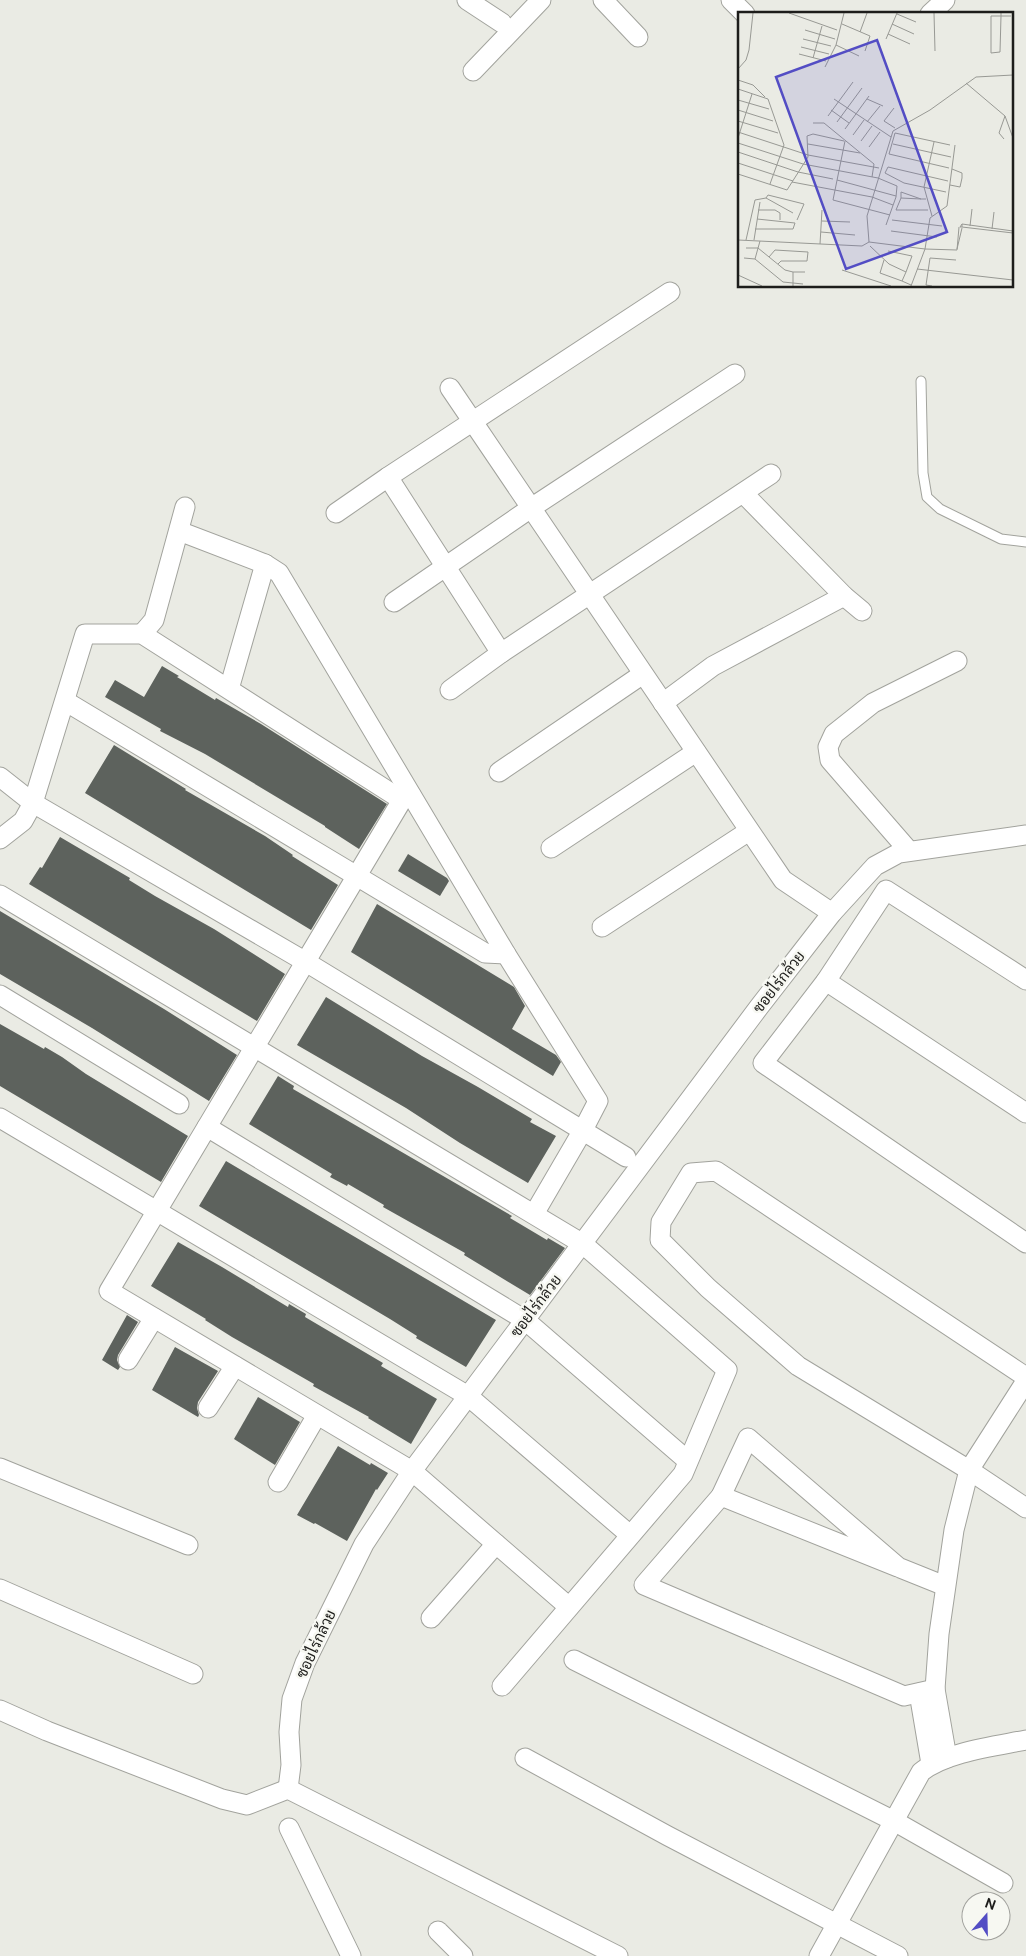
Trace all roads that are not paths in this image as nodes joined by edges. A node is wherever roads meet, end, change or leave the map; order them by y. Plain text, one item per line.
1 (467, 0) edge
2 (541, 0) edge
3 (603, 0) edge
4 (731, 0) edge
5 (945, 0) edge
6 (743, 12) edge
7 (932, 12) edge
8 (502, 23) dead end
9 (638, 37) dead end
10 (472, 71) dead end
11 (670, 292) dead end
12 (735, 374) dead end
13 (921, 381) dead end
14 (450, 388) dead end
15 (473, 422) junction
16 (772, 474) dead end
17 (388, 477) junction
18 (743, 493) junction
19 (185, 507) dead end
20 (531, 508) junction
21 (336, 513) dead end
22 (179, 531) junction
23 (1026, 542) edge
24 (265, 564) junction
25 (444, 567) junction
26 (590, 594) junction
27 (844, 596) junction
28 (394, 602) dead end
29 (862, 611) dead end
30 (142, 634) junction
31 (501, 653) junction
32 (957, 661) dead end
33 (643, 674) junction
34 (229, 689) junction
35 (450, 690) dead end
36 (65, 701) junction
37 (663, 703) junction
38 (696, 752) junction
39 (498, 772) dead end
40 (0, 777) edge
41 (406, 798) junction
42 (33, 803) junction
43 (749, 831) junction
44 (1026, 835) edge
45 (0, 839) edge
46 (551, 848) dead end
47 (909, 851) junction
48 (356, 876) junction
49 (0, 895) edge
50 (832, 913) junction
51 (602, 927) dead end
52 (506, 954) junction
53 (306, 962) junction
54 (1026, 980) edge
55 (826, 981) junction
56 (0, 995) edge
57 (255, 1047) junction
58 (179, 1104) dead end
59 (1026, 1113) edge
60 (0, 1118) edge
61 (207, 1127) junction
62 (583, 1130) junction
63 (626, 1157) dead end
64 (157, 1211) junction
65 (534, 1214) junction
66 (1026, 1243) edge
67 (583, 1244) junction
68 (154, 1318) junction
69 (526, 1320) junction
70 (128, 1360) dead end
71 (236, 1366) junction
72 (1026, 1377) edge
73 (1026, 1381) edge
74 (468, 1396) junction
75 (208, 1408) dead end
76 (317, 1415) junction
77 (688, 1461) junction
78 (0, 1468) edge
79 (969, 1470) junction
80 (412, 1471) junction
81 (278, 1482) dead end
82 (721, 1496) junction
83 (1026, 1508) edge
84 (630, 1536) junction
85 (496, 1544) junction
86 (188, 1545) dead end
87 (898, 1567) junction
88 (945, 1586) junction
89 (0, 1589) edge
90 (569, 1607) junction
91 (431, 1618) dead end
92 (574, 1660) dead end
93 (193, 1674) dead end
94 (502, 1686) dead end
95 (927, 1691) junction
96 (0, 1710) edge
97 (1026, 1740) edge
98 (525, 1758) dead end
99 (939, 1761) junction
100 (288, 1789) junction
101 (894, 1821) junction
102 (289, 1828) dead end
103 (1002, 1883) dead end
104 (837, 1924) junction
105 (438, 1931) dead end
106 (350, 1956) edge
107 (464, 1956) edge
108 (618, 1956) edge
109 (819, 1956) edge
110 (898, 1956) edge

1 - 8 street
2 - 10 street
3 - 9 street
4 - 6 street
5 - 7 street
11 - 15 street
12 - 20 street
13 - 23 lane
14 - 15 street
15 - 17 street
15 - 20 street
16 - 18 street
17 - 21 street
17 - 25 street
18 - 26 street
18 - 27 street
19 - 22 street
20 - 25 street
20 - 26 street
22 - 24 street
22 - 30 street
24 - 34 street
24 - 41 street
25 - 28 street
25 - 31 street
26 - 31 street
26 - 33 street
27 - 29 street
27 - 37 street
30 - 34 street
30 - 36 street
31 - 35 street
32 - 47 street
33 - 37 street
33 - 39 street
34 - 41 street
36 - 42 street
36 - 48 street
37 - 38 street
38 - 43 street
38 - 46 street
40 - 42 street
41 - 48 street
41 - 52 street
42 - 45 street
42 - 53 street
43 - 50 street
43 - 51 street
44 - 47 street, ซอยไร่กล้วย
47 - 50 street, ซอยไร่กล้วย
48 - 52 street
48 - 53 street
49 - 57 street
50 - 67 street, ซอยไร่กล้วย
52 - 62 street
53 - 57 street
53 - 62 street
54 - 55 street
55 - 59 street
55 - 66 street
56 - 58 street
57 - 61 street
57 - 65 street
60 - 64 street
61 - 64 street
61 - 69 street
62 - 63 street
62 - 65 street
64 - 68 street
64 - 74 street
65 - 67 street
67 - 69 street, ซอยไร่กล้วย
67 - 77 street
68 - 70 street
68 - 71 street
69 - 74 street, ซอยไร่กล้วย
69 - 77 street
71 - 75 street
71 - 76 street
72 - 79 street
73 - 79 street
74 - 80 street, ซอยไร่กล้วย
74 - 84 street
76 - 80 street
76 - 81 street
77 - 84 street
78 - 86 street
79 - 83 street
79 - 88 street
80 - 85 street
80 - 100 street, ซอยไร่กล้วย
82 - 87 street
82 - 87 street
82 - 95 street
84 - 90 street
85 - 90 street
85 - 91 street
87 - 88 street
88 - 95 street
89 - 93 street
90 - 94 street
92 - 101 street
95 - 99 street
96 - 100 street
97 - 99 street
98 - 104 street
99 - 101 street
100 - 108 street
101 - 103 street
101 - 104 street
102 - 106 street
104 - 109 street
104 - 110 street
105 - 107 street

